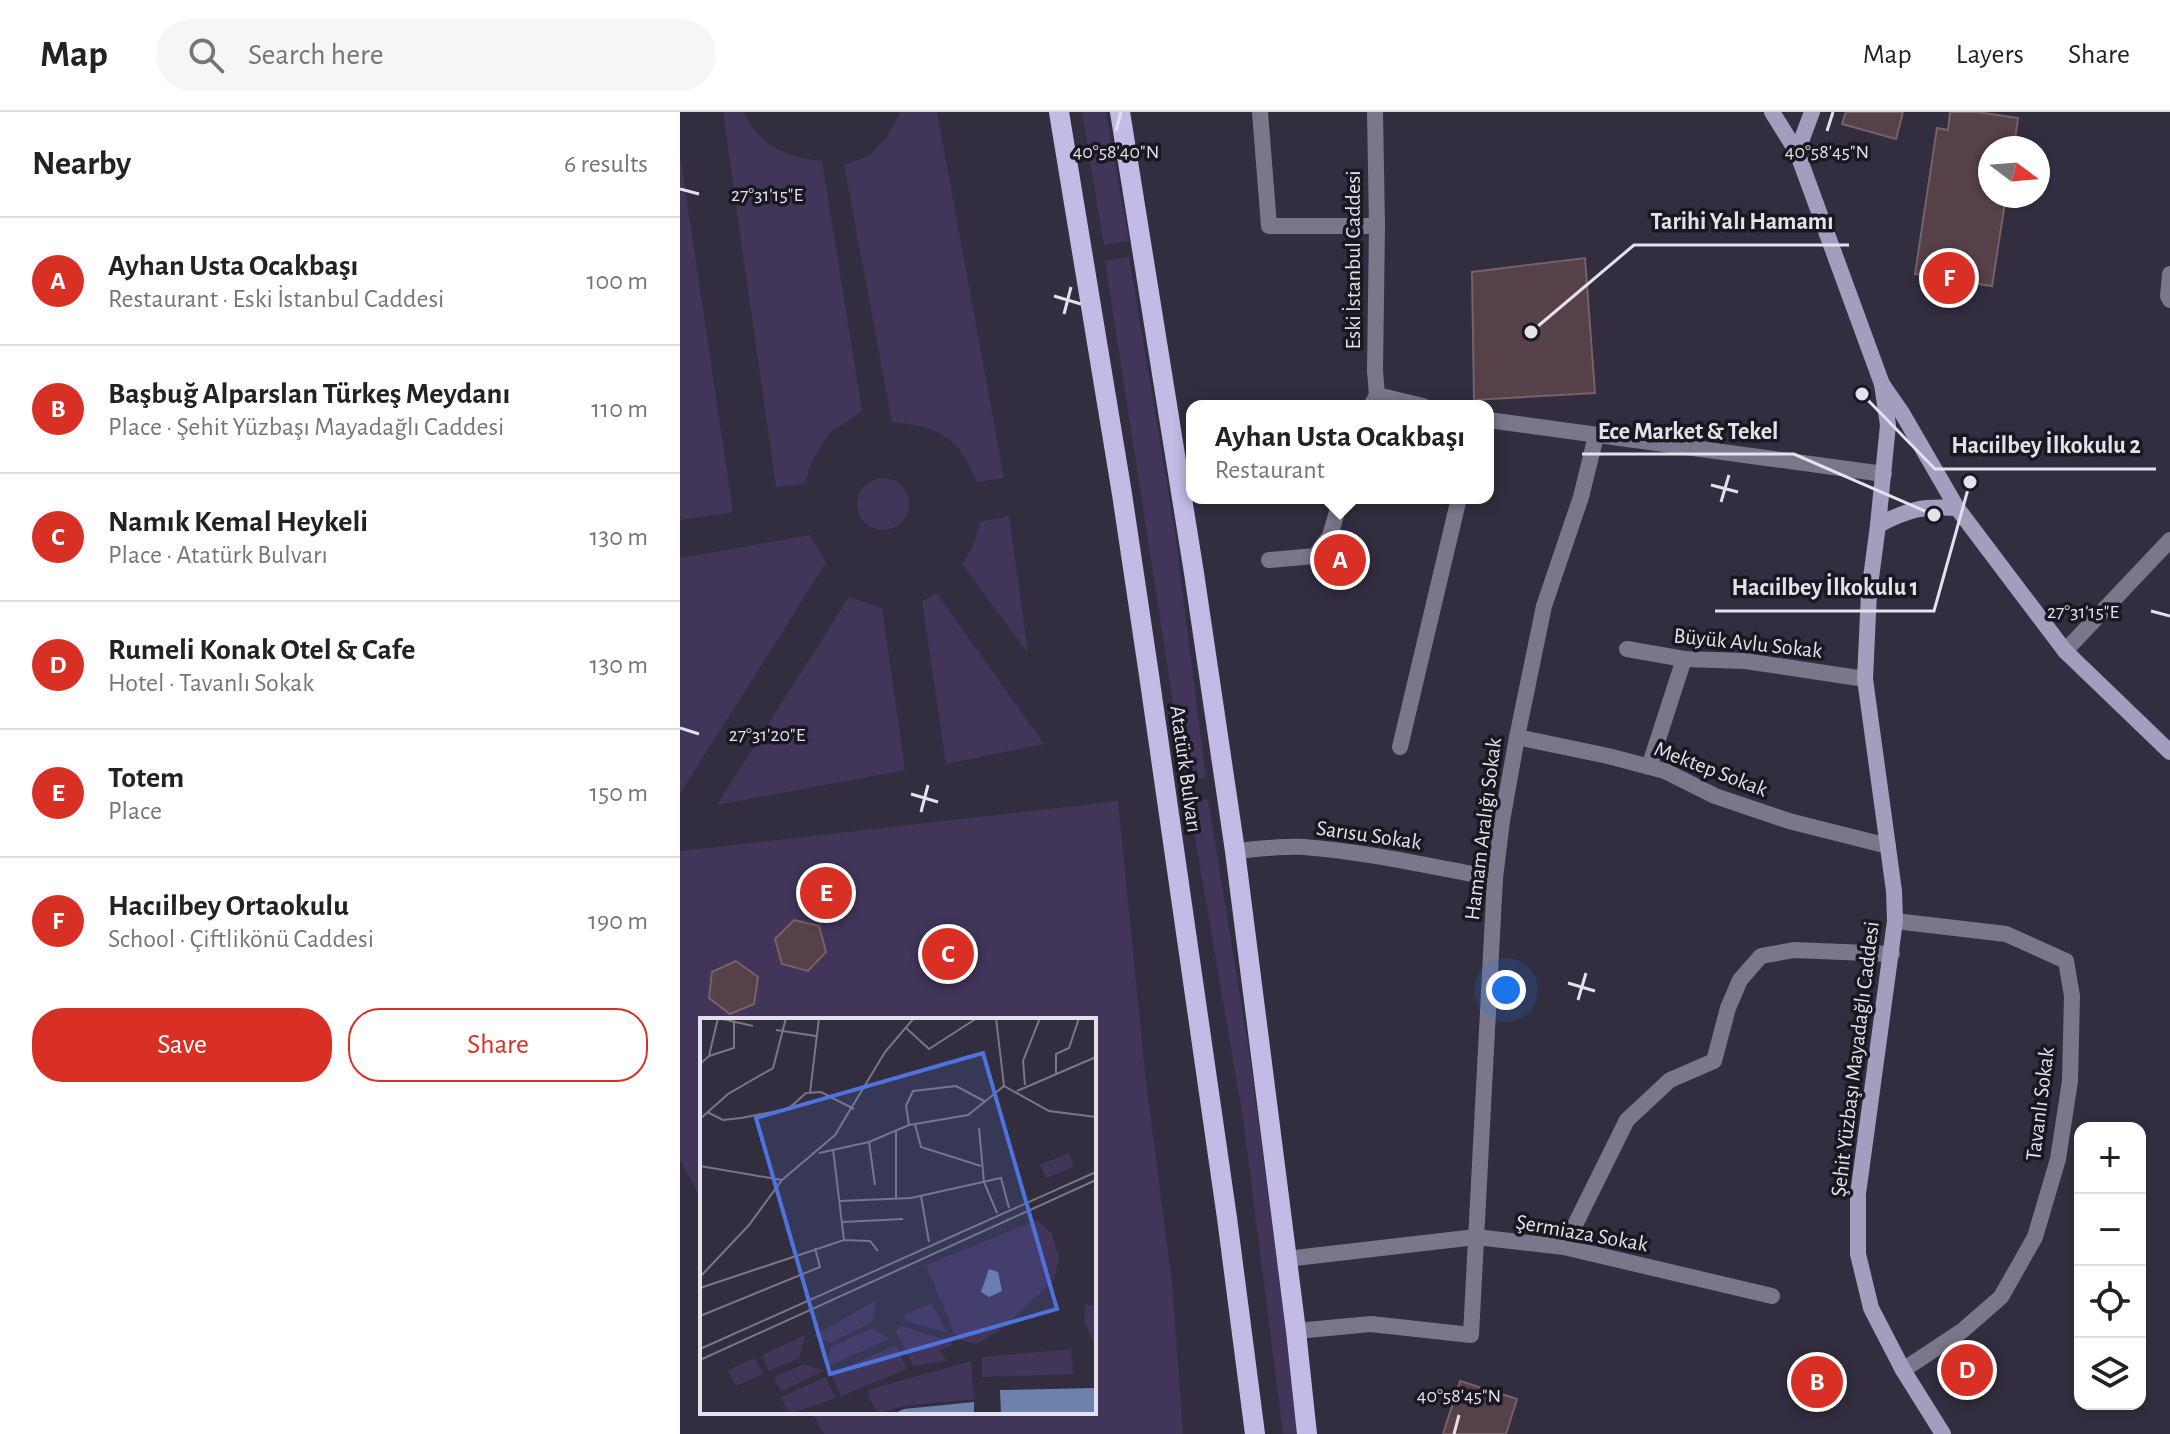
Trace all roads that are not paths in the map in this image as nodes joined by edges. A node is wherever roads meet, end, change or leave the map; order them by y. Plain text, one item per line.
1 (1059, 112) edge
2 (1120, 112) edge
3 (1260, 112) edge
4 (1375, 112) edge
5 (1772, 112) edge
6 (1812, 112) edge
7 (1797, 152) junction
8 (1377, 226) junction
9 (2170, 274) edge
10 (2170, 300) edge
11 (1882, 384) junction
12 (1374, 400) edge
13 (1494, 421) edge
14 (1596, 436) junction
15 (1884, 474) junction
16 (1339, 504) edge
17 (1458, 504) edge
18 (1957, 508) junction
19 (1878, 525) junction
20 (2170, 540) edge
21 (1269, 560) dead end
22 (1627, 649) dead end
23 (2065, 651) junction
24 (1684, 659) junction
25 (1865, 679) junction
26 (1517, 737) junction
27 (1400, 747) dead end
28 (2170, 752) edge
29 (1649, 767) junction
30 (1888, 846) junction
31 (1235, 851) junction
32 (1495, 878) junction
33 (1895, 921) junction
34 (1892, 954) junction
35 (1476, 1237) junction
36 (1564, 1247) junction
37 (1286, 1259) junction
38 (1772, 1296) dead end
39 (1296, 1331) junction
40 (1903, 1370) junction
41 (1255, 1434) edge
42 (1307, 1434) edge
43 (1943, 1434) edge

1 - 41 main road, Atatürk Bulvarı
2 - 31 main road, Atatürk Bulvarı
3 - 8 street
4 - 8 street, Eski İstanbul Caddesi
5 - 7 street
6 - 7 street
7 - 11 street
8 - 12 street, Eski İstanbul Caddesi
9 - 10 street
11 - 15 street, Şehit Yüzbaşı Mayadağlı Caddesi
11 - 18 street
13 - 14 street
14 - 15 street
14 - 26 street, Hamam Aralığı Sokak
15 - 19 street, Şehit Yüzbaşı Mayadağlı Caddesi
16 - 21 street
17 - 27 street
18 - 19 street
18 - 23 street
19 - 25 street, Şehit Yüzbaşı Mayadağlı Caddesi
20 - 23 street
22 - 24 street, Büyük Avlu Sokak
23 - 28 street
24 - 25 street, Büyük Avlu Sokak
24 - 29 street
25 - 30 street, Şehit Yüzbaşı Mayadağlı Caddesi
26 - 29 street, Mektep Sokak
26 - 32 street, Hamam Aralığı Sokak
29 - 30 street, Mektep Sokak
30 - 33 street, Şehit Yüzbaşı Mayadağlı Caddesi
31 - 32 street, Sarısu Sokak
31 - 37 main road, Atatürk Bulvarı
32 - 35 street, Hamam Aralığı Sokak
33 - 34 street, Şehit Yüzbaşı Mayadağlı Caddesi
33 - 40 street, Tavanlı Sokak
34 - 36 street
34 - 40 street, Şehit Yüzbaşı Mayadağlı Caddesi
35 - 36 street, Şermiaza Sokak
35 - 37 street, Şermiaza Sokak
35 - 39 street, Hamam Aralığı Sokak
36 - 38 street, Şermiaza Sokak
37 - 39 main road, Atatürk Bulvarı
39 - 42 main road, Atatürk Bulvarı
40 - 43 street, Şehit Yüzbaşı Mayadağlı Caddesi

